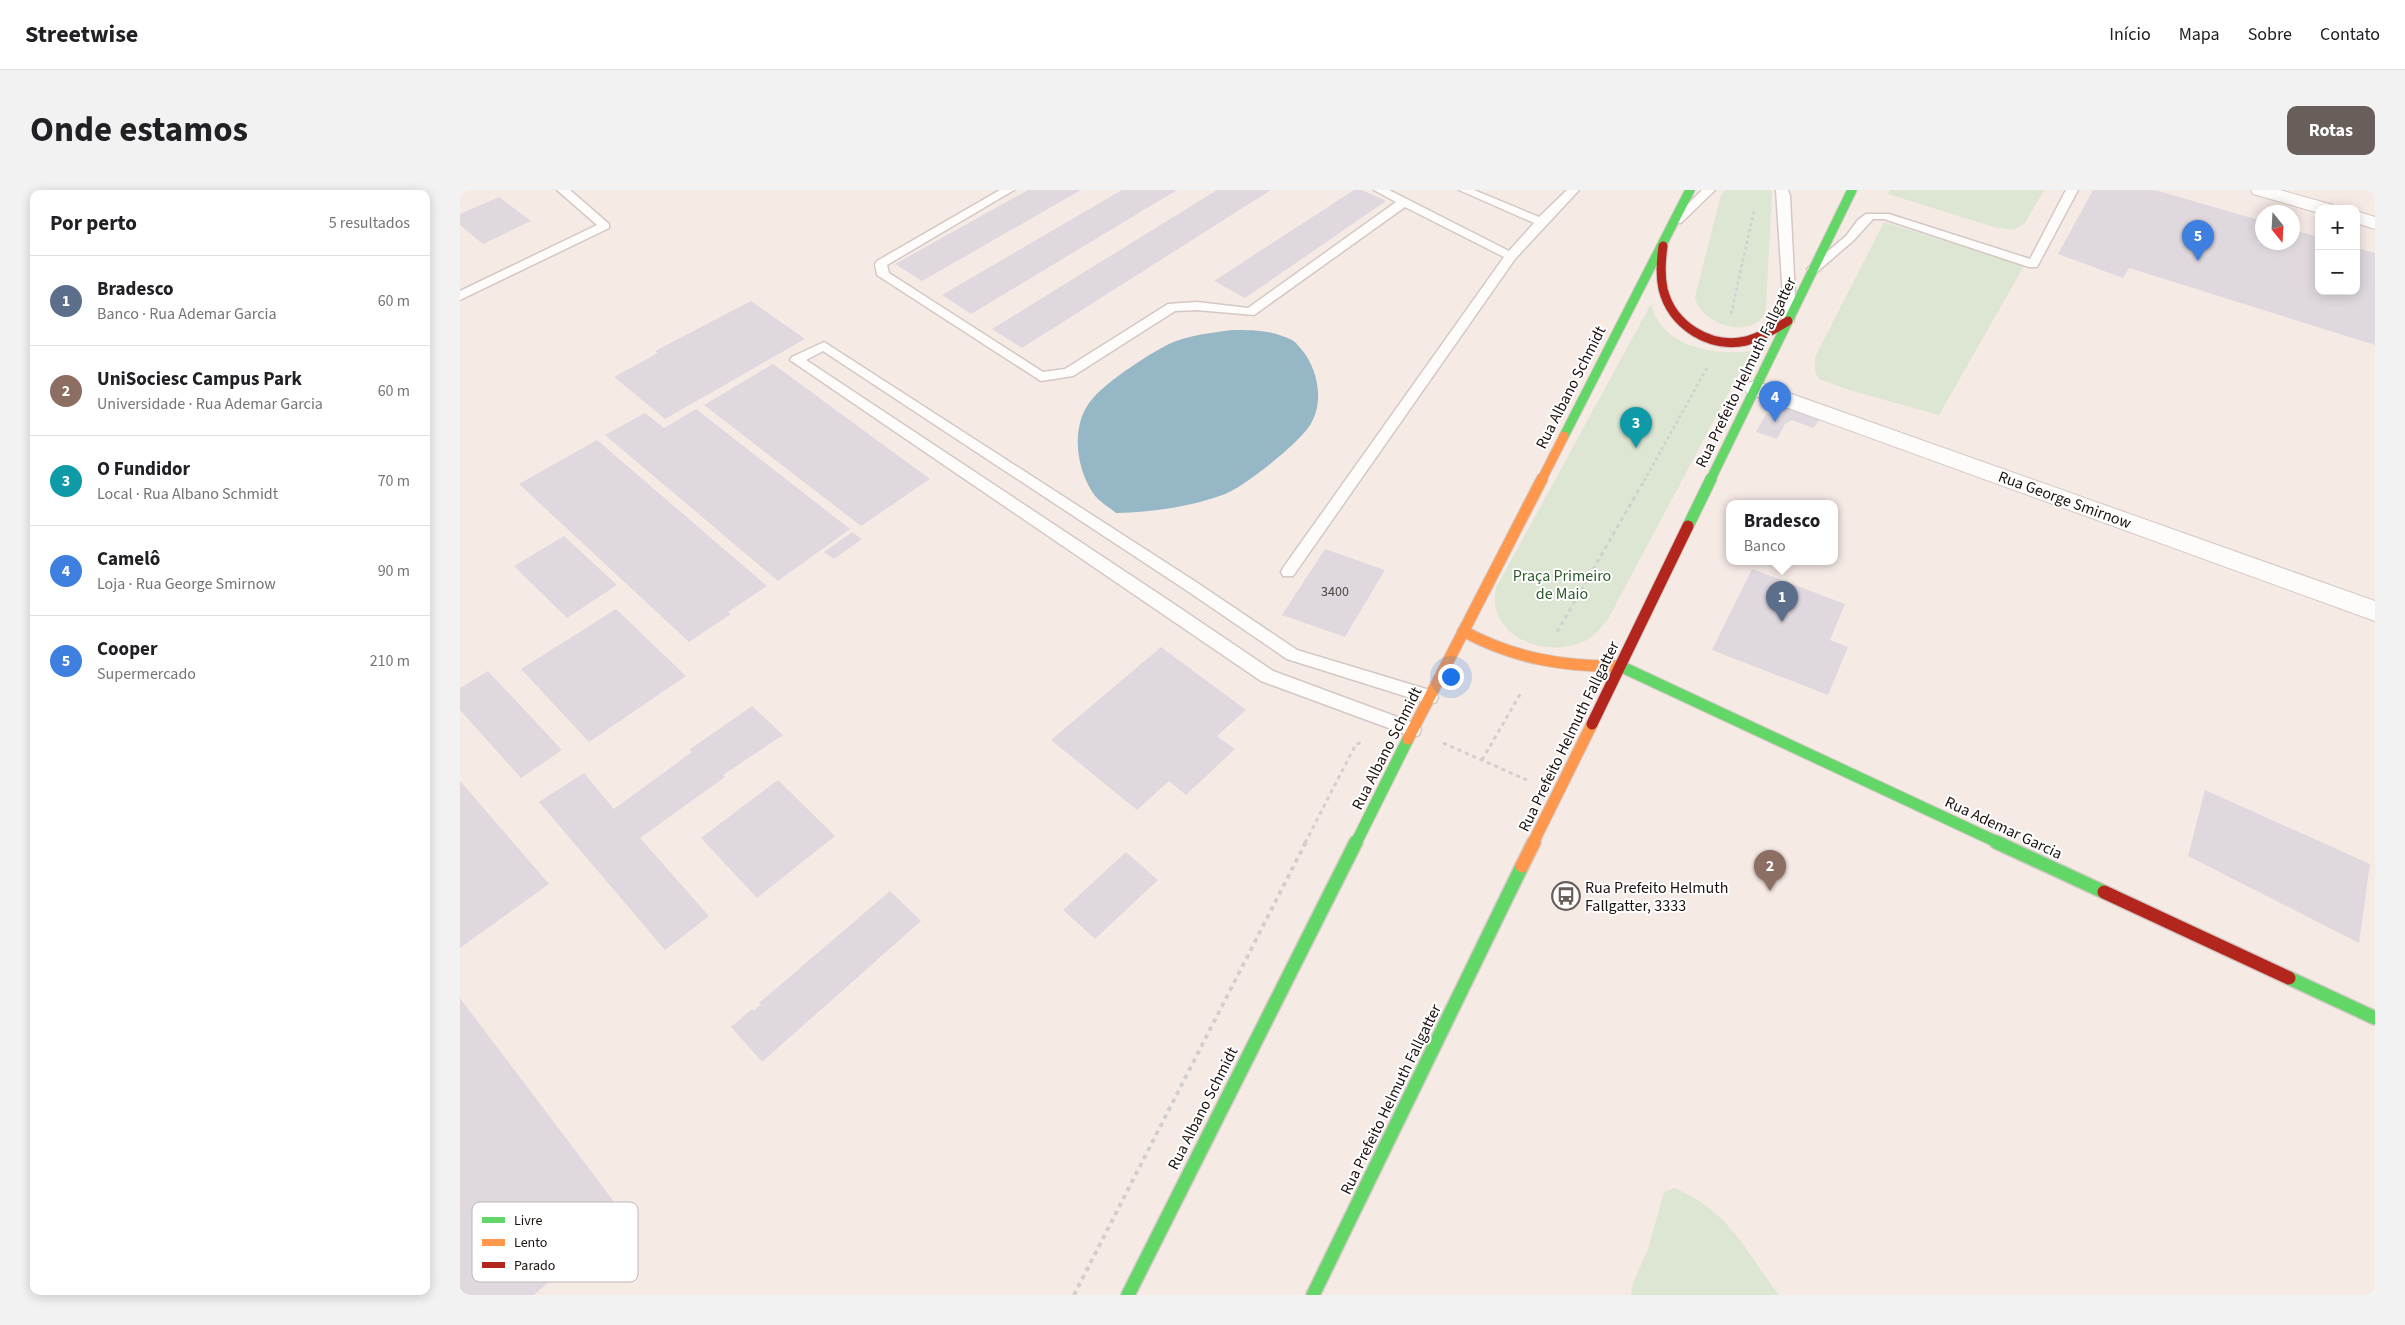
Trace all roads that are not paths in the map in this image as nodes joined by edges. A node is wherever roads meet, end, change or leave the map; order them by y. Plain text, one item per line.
1 (563, 190) edge
2 (1008, 190) edge
3 (1380, 190) edge
4 (1465, 190) edge
5 (1573, 190) edge
6 (1690, 190) edge
7 (1709, 190) edge
8 (1782, 190) edge
9 (1852, 190) edge
10 (2072, 190) edge
11 (2260, 190) edge
12 (1404, 202) junction
13 (2315, 206) edge
14 (2360, 218) edge
15 (1540, 222) junction
16 (2375, 223) edge
17 (1666, 235) junction
18 (1511, 256) junction
19 (1813, 269) junction
20 (460, 296) edge
21 (1788, 322) junction
22 (1756, 388) junction
23 (1288, 572) dead end
24 (2375, 611) edge
25 (1463, 630) junction
26 (1620, 666) junction
27 (1430, 697) junction
28 (1413, 730) junction
29 (2375, 1018) edge
30 (1128, 1295) edge
31 (1313, 1295) edge

1 - 20 lane
2 - 12 lane
3 - 12 lane
4 - 15 lane
5 - 15 lane
6 - 17 main road, Rua Albano Schmidt
7 - 17 lane
8 - 21 lane
9 - 19 main road, Rua Prefeito Helmuth Fallgatter
10 - 19 lane
11 - 13 street
12 - 18 lane
14 - 16 street
15 - 18 lane
17 - 21 main road
17 - 25 main road, Rua Albano Schmidt
18 - 23 lane
19 - 21 main road, Rua Prefeito Helmuth Fallgatter
21 - 22 main road, Rua Prefeito Helmuth Fallgatter
22 - 24 street, Rua George Smirnow
22 - 26 main road, Rua Prefeito Helmuth Fallgatter
25 - 26 main road
25 - 27 main road, Rua Albano Schmidt
26 - 29 main road, Rua Ademar Garcia
26 - 31 main road, Rua Prefeito Helmuth Fallgatter
27 - 28 main road, Rua Albano Schmidt
27 - 28 lane
28 - 30 main road, Rua Albano Schmidt

